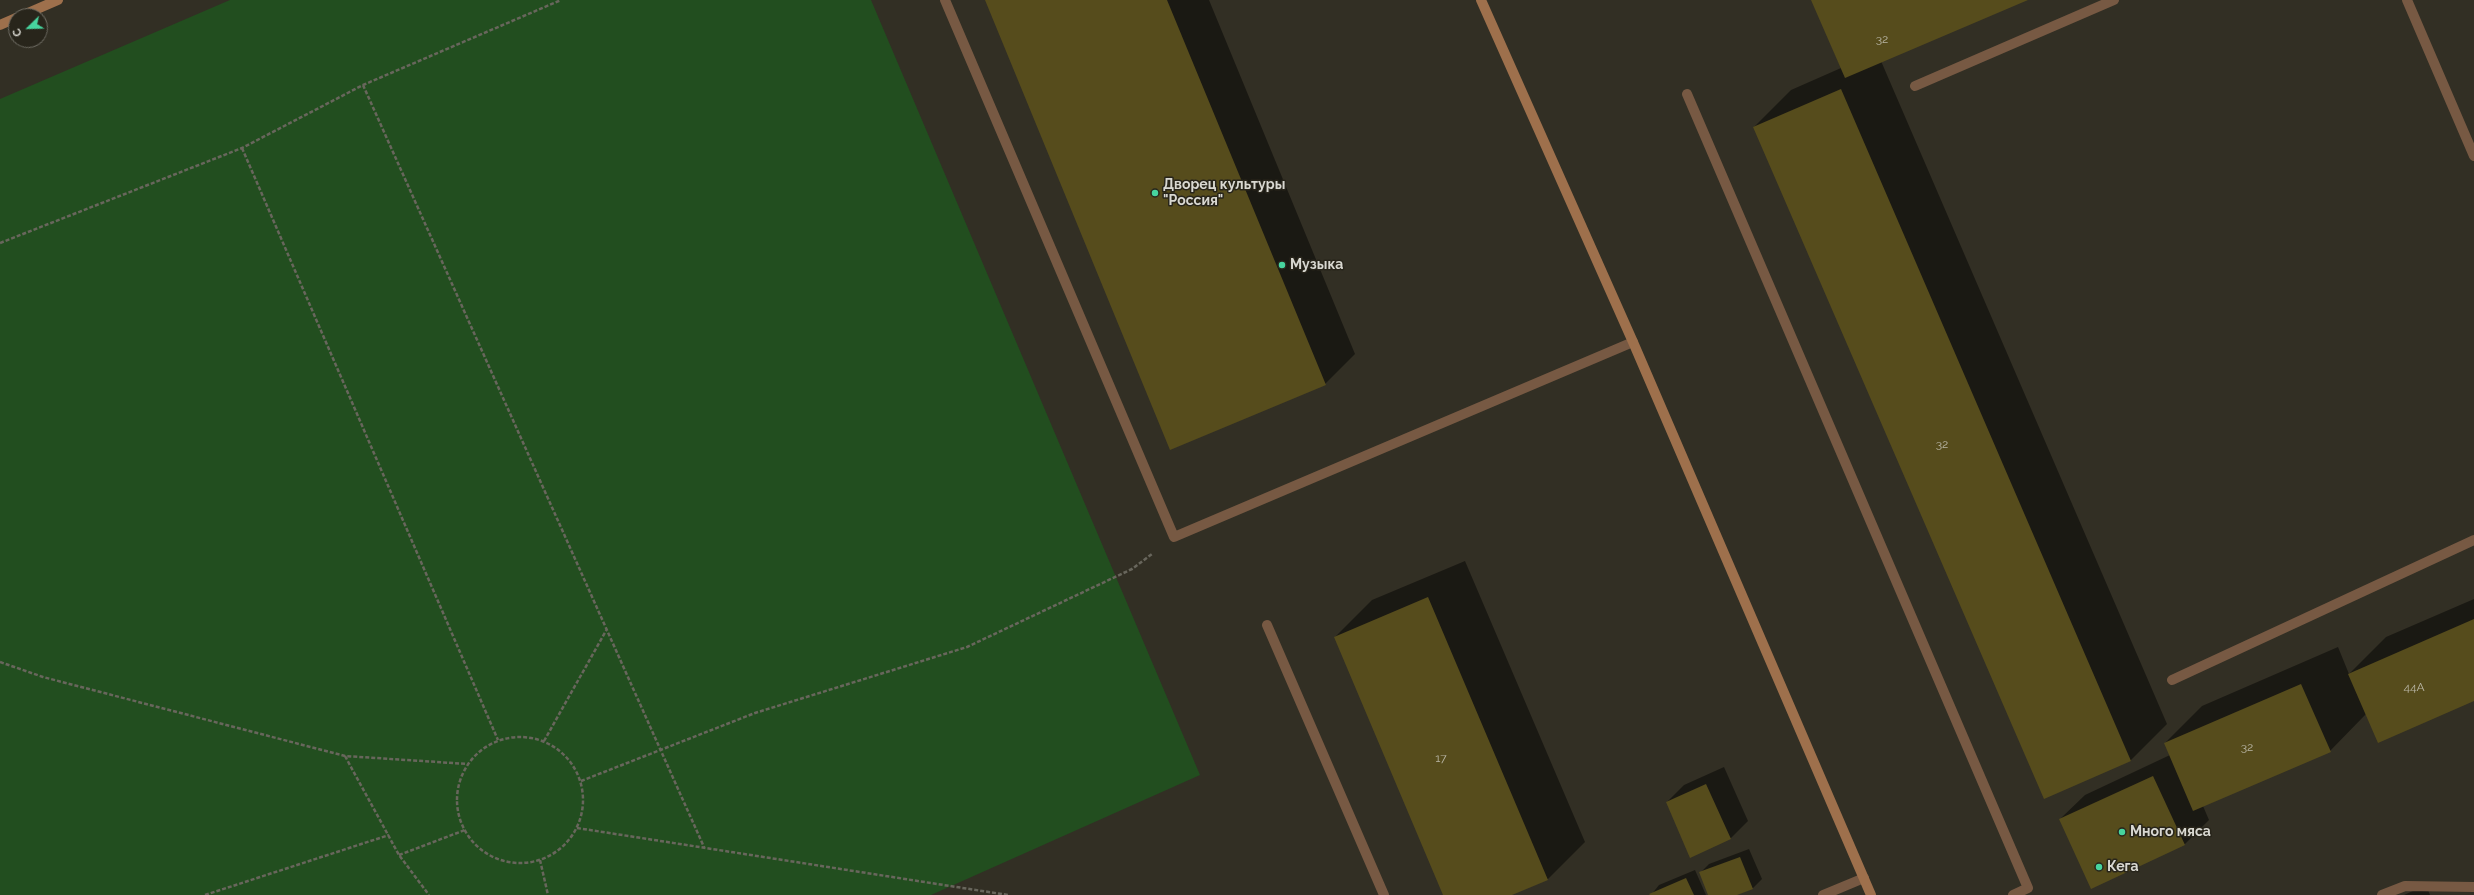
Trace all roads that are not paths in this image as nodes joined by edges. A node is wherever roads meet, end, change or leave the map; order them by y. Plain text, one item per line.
1 (58, 0) edge
2 (945, 0) edge
3 (1481, 0) edge
4 (2114, 0) edge
5 (2407, 0) edge
6 (40, 8) edge
7 (1916, 86) dead end
8 (1687, 94) dead end
9 (2474, 156) edge
10 (1633, 342) junction
11 (2474, 540) edge
12 (1267, 625) dead end
13 (2172, 680) dead end
14 (1864, 878) junction
15 (2474, 887) edge
16 (1384, 895) edge
17 (1823, 895) edge
18 (1871, 895) edge
19 (2013, 895) edge
20 (2382, 895) edge

1 - 6 main road
2 - 10 lane
3 - 10 main road
4 - 7 lane
5 - 9 lane
8 - 19 lane
10 - 14 main road
11 - 13 lane
12 - 16 lane
14 - 17 lane
14 - 18 main road
15 - 20 lane

